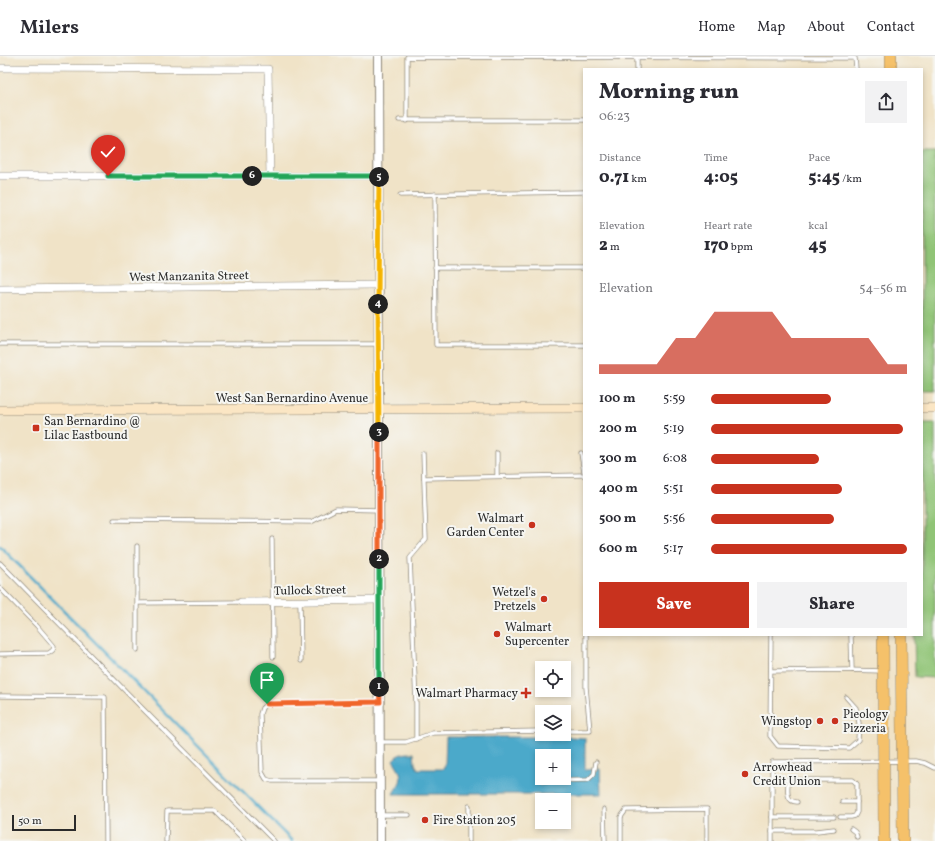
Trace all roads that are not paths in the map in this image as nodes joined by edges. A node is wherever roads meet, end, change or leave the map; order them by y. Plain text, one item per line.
1 (378, 56) edge
2 (892, 56) edge
3 (637, 58) junction
4 (0, 68) edge
5 (637, 68) edge
6 (856, 68) edge
7 (892, 68) edge
8 (399, 120) dead end
9 (583, 120) edge
10 (407, 121) junction
11 (0, 176) edge
12 (270, 176) junction
13 (379, 176) junction
14 (583, 192) edge
15 (435, 194) junction
16 (400, 195) dead end
17 (435, 268) junction
18 (583, 268) edge
19 (378, 285) junction
20 (0, 289) edge
21 (0, 344) edge
22 (378, 344) junction
23 (583, 345) edge
24 (583, 408) edge
25 (923, 408) edge
26 (935, 408) edge
27 (0, 410) edge
28 (378, 410) junction
29 (423, 453) dead end
30 (497, 453) dead end
31 (581, 453) dead end
32 (583, 466) edge
33 (583, 475) edge
34 (497, 476) junction
35 (424, 478) junction
36 (379, 510) junction
37 (114, 520) dead end
38 (272, 539) dead end
39 (137, 546) dead end
40 (0, 563) edge
41 (0, 588) edge
42 (379, 600) junction
43 (300, 601) junction
44 (242, 602) joint
45 (272, 602) junction
46 (138, 603) junction
47 (586, 636) edge
48 (771, 636) edge
49 (851, 636) edge
50 (883, 636) edge
51 (901, 636) edge
52 (137, 650) dead end
53 (0, 654) edge
54 (273, 657) dead end
55 (301, 661) dead end
56 (852, 670) junction
57 (771, 671) junction
58 (883, 671) junction
59 (0, 696) edge
60 (846, 697) dead end
61 (380, 702) junction
62 (535, 731) edge
63 (571, 731) edge
64 (416, 739) junction
65 (380, 742) junction
66 (903, 761) junction
67 (596, 762) dead end
68 (884, 762) junction
69 (935, 768) edge
70 (571, 780) edge
71 (772, 780) junction
72 (788, 780) junction
73 (380, 781) junction
74 (797, 802) dead end
75 (842, 802) dead end
76 (857, 802) junction
77 (469, 806) dead end
78 (604, 809) dead end
79 (380, 815) junction
80 (409, 815) dead end
81 (772, 817) junction
82 (834, 817) dead end
83 (840, 817) dead end
84 (834, 829) dead end
85 (851, 829) dead end
86 (772, 831) junction
87 (857, 837) dead end
88 (106, 841) edge
89 (166, 841) edge
90 (245, 841) edge
91 (274, 841) edge
92 (380, 841) edge
93 (469, 841) edge
94 (605, 841) edge
95 (621, 841) edge
96 (707, 841) edge
97 (772, 841) edge
98 (884, 841) edge
99 (903, 841) edge

1 - 13 street
2 - 7 main road
3 - 5 lane
3 - 6 lane
3 - 10 lane
4 - 12 street
8 - 10 lane
9 - 10 lane
11 - 12 street
12 - 13 street
13 - 19 street
14 - 15 lane
15 - 16 lane
15 - 17 lane
17 - 18 lane
17 - 23 lane
19 - 20 street, West Manzanita Street
19 - 22 street
21 - 22 lane
22 - 28 street
24 - 28 main road, West San Bernardino Avenue
25 - 26 main road
27 - 28 main road, West San Bernardino Avenue
28 - 36 street
29 - 35 lane
30 - 34 lane
31 - 32 lane
33 - 34 lane
34 - 35 lane
35 - 64 lane
36 - 37 lane
36 - 42 street
38 - 45 lane
39 - 46 lane
40 - 91 lane
41 - 53 lane
42 - 43 street, Tullock Street
42 - 61 street
43 - 45 street, Tullock Street
43 - 55 lane
44 - 45 street, Tullock Street
44 - 46 lane
45 - 54 lane
46 - 52 lane
47 - 63 lane
48 - 57 lane
49 - 56 lane
50 - 58 main road
51 - 66 main road
56 - 57 lane
56 - 58 lane
57 - 60 lane
58 - 68 main road
59 - 88 lane
61 - 65 street
61 - 73 lane
62 - 64 lane
64 - 65 lane
65 - 73 street
66 - 68 lane
66 - 69 lane
66 - 99 main road
67 - 70 lane
68 - 71 lane
68 - 98 main road
71 - 72 lane
71 - 81 lane
72 - 74 lane
72 - 76 lane
73 - 79 street
75 - 76 lane
76 - 83 lane
77 - 93 lane
78 - 94 lane
79 - 80 lane
79 - 92 street
81 - 82 lane
81 - 86 lane
84 - 86 lane
85 - 87 lane
86 - 97 lane
89 - 90 lane
95 - 96 lane

